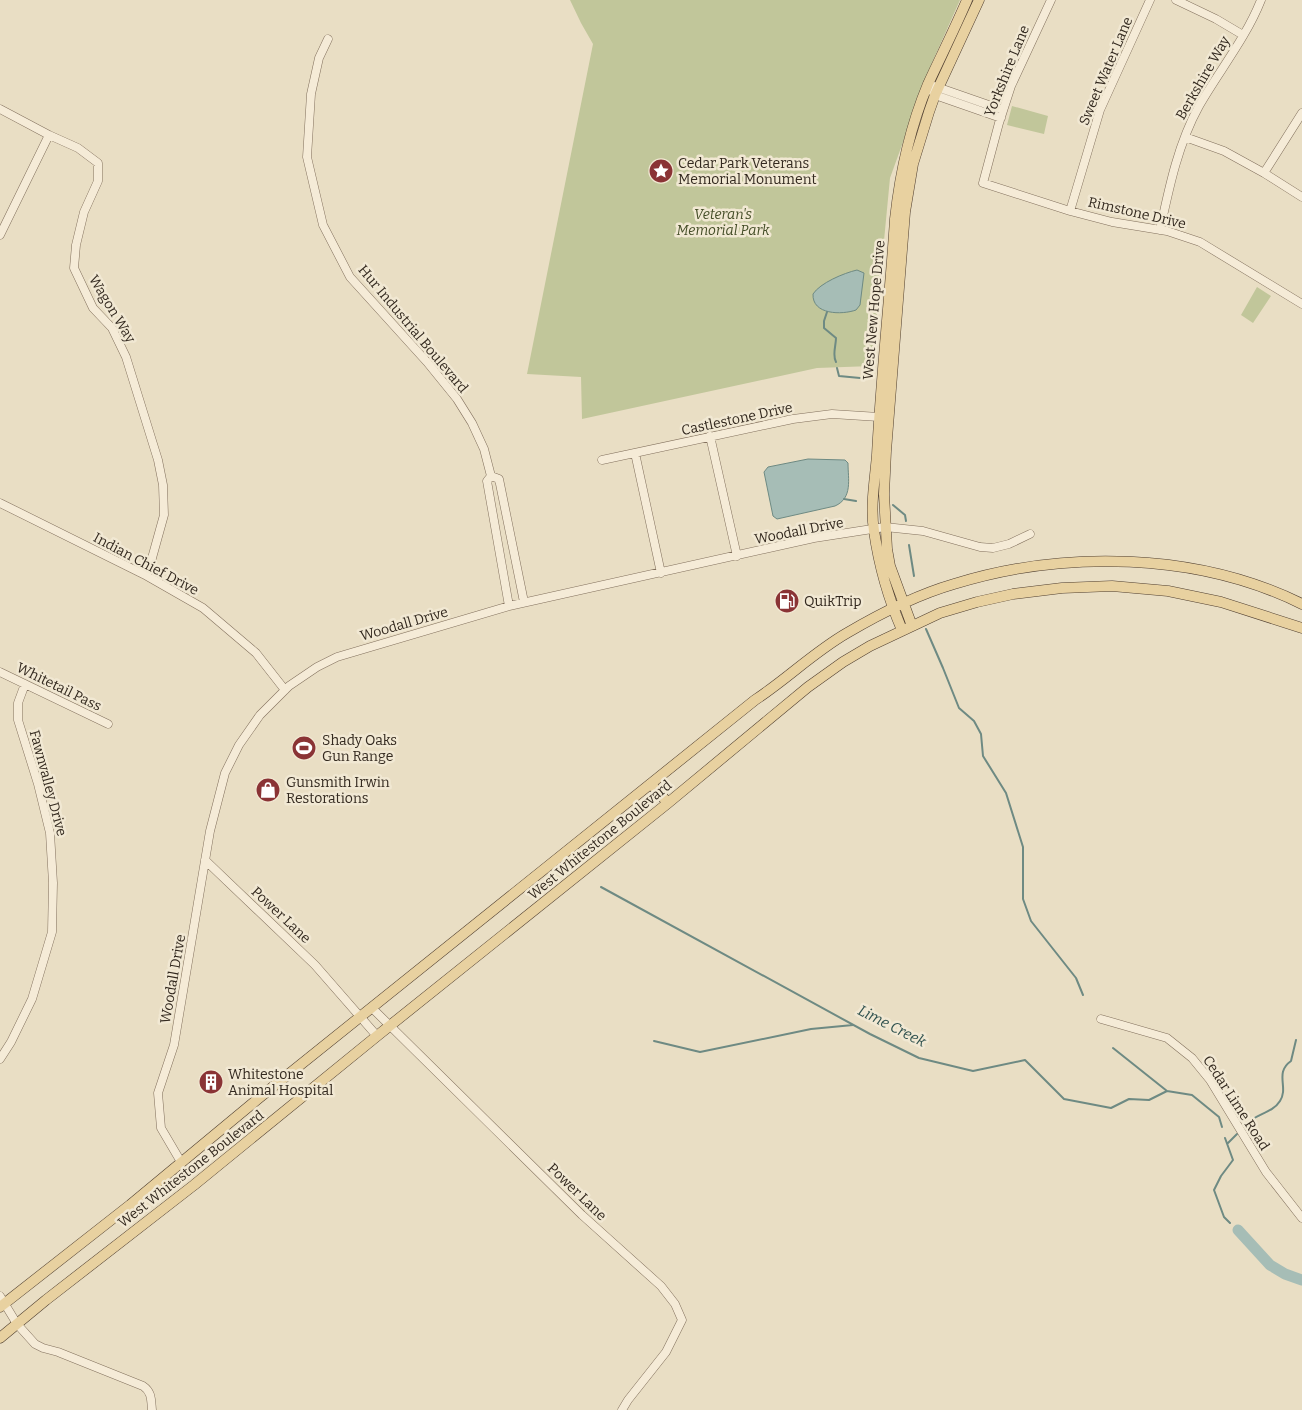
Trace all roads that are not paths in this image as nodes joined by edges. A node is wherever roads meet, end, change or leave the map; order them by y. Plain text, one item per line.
1 (967, 0) edge
2 (979, 0) edge
3 (1051, 0) edge
4 (1150, 0) edge
5 (1176, 0) edge
6 (1261, 0) edge
7 (1243, 35) junction
8 (328, 39) dead end
9 (928, 85) junction
10 (937, 91) junction
11 (0, 109) edge
12 (1302, 113) edge
13 (1002, 114) junction
14 (49, 135) junction
15 (1184, 137) junction
16 (1264, 173) junction
17 (983, 183) joint
18 (1302, 197) edge
19 (1070, 211) junction
20 (1160, 230) junction
21 (0, 235) edge
22 (1302, 304) edge
23 (879, 417) junction
24 (710, 436) junction
25 (635, 453) junction
26 (602, 460) dead end
27 (491, 476) junction
28 (0, 503) edge
29 (885, 527) junction
30 (873, 529) junction
31 (1030, 534) dead end
32 (737, 556) junction
33 (661, 573) junction
34 (147, 576) junction
35 (524, 602) junction
36 (903, 603) junction
37 (1302, 604) edge
38 (509, 606) junction
39 (892, 608) junction
40 (907, 628) junction
41 (1302, 628) edge
42 (0, 672) edge
43 (25, 684) junction
44 (285, 690) junction
45 (108, 724) dead end
46 (651, 784) junction
47 (668, 803) junction
48 (205, 860) junction
49 (372, 1008) junction
50 (361, 1017) junction
51 (1102, 1018) dead end
52 (390, 1026) junction
53 (377, 1036) junction
54 (0, 1059) edge
55 (181, 1162) junction
56 (1302, 1218) edge
57 (1, 1302) edge
58 (17, 1324) junction
59 (0, 1338) edge
60 (152, 1410) edge
61 (622, 1410) edge

1 - 9 main road, West New Hope Drive
2 - 10 main road, West New Hope Drive
3 - 13 street, Yorkshire Lane
4 - 19 street, Sweet Water Lane
5 - 7 street
6 - 7 street, Berkshire Way
7 - 15 street, Berkshire Way
8 - 27 street, Hur Industrial Boulevard
9 - 10 street
9 - 23 main road, West New Hope Drive
10 - 13 street
10 - 29 main road, West New Hope Drive
11 - 14 street, Wagon Way
12 - 16 street
13 - 17 street, Yorkshire Lane
14 - 21 street
14 - 34 street, Wagon Way
15 - 16 street
15 - 20 street, Berkshire Way
16 - 18 street
17 - 19 street, Rimstone Drive
19 - 20 street, Rimstone Drive
20 - 22 street, Rimstone Drive
23 - 24 street, Castlestone Drive
23 - 30 main road, West New Hope Drive
24 - 25 street, Castlestone Drive
24 - 32 street
25 - 26 street, Castlestone Drive
25 - 33 street
27 - 35 street
27 - 38 street, Hur Industrial Boulevard
28 - 34 street, Indian Chief Drive
29 - 30 street, Woodall Drive
29 - 31 street, Woodall Drive
29 - 36 main road, West New Hope Drive
30 - 32 street, Woodall Drive
30 - 39 main road, West New Hope Drive
32 - 33 street, Woodall Drive
33 - 35 street, Woodall Drive
34 - 44 street, Indian Chief Drive
35 - 38 street, Woodall Drive
36 - 37 main road, West Whitestone Boulevard
36 - 39 main road, West Whitestone Boulevard
36 - 40 main road, West New Hope Drive
38 - 44 street, Woodall Drive
39 - 40 main road, West New Hope Drive
39 - 46 main road, West Whitestone Boulevard
40 - 41 main road, West Whitestone Boulevard
40 - 47 main road, West Whitestone Boulevard
42 - 43 street, Whitetail Pass
43 - 45 street, Whitetail Pass
43 - 54 street, Fawnvalley Drive
44 - 48 street, Woodall Drive
46 - 47 main road
46 - 49 main road, West Whitestone Boulevard
47 - 52 main road, West Whitestone Boulevard
48 - 50 street, Power Lane
48 - 55 street, Woodall Drive
49 - 50 main road, West Whitestone Boulevard
49 - 52 street, Power Lane
50 - 53 street, Power Lane
50 - 55 main road, West Whitestone Boulevard
51 - 56 street, Cedar Lime Road
52 - 53 main road, West Whitestone Boulevard
52 - 61 street, Power Lane
53 - 58 main road, West Whitestone Boulevard
55 - 57 main road, West Whitestone Boulevard
57 - 58 street
58 - 59 main road, West Whitestone Boulevard
58 - 60 street

